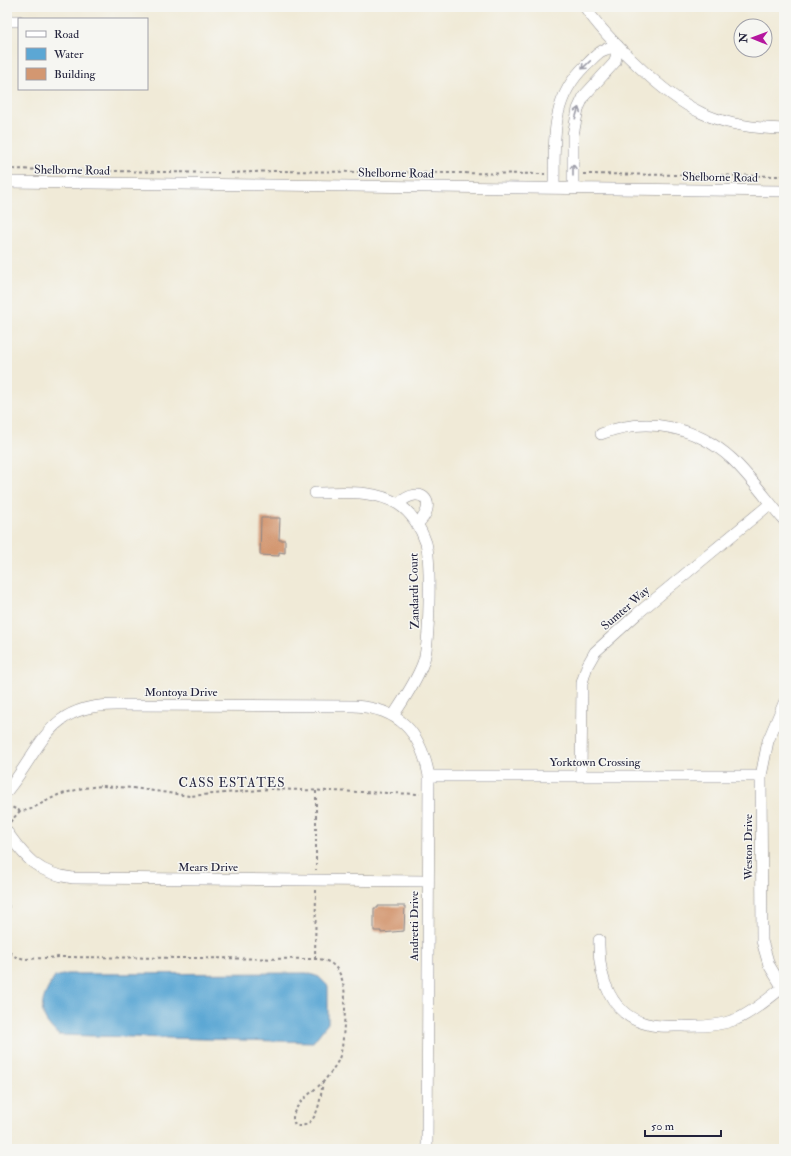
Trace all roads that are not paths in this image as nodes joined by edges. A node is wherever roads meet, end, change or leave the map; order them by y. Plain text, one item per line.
1 (585, 7) edge
2 (7, 21) edge
3 (18, 21) edge
4 (618, 46) junction
5 (784, 129) edge
6 (7, 182) edge
7 (554, 188) junction
8 (573, 188) junction
9 (784, 191) edge
10 (601, 434) dead end
11 (315, 493) dead end
12 (398, 504) junction
13 (770, 504) junction
14 (784, 520) edge
15 (417, 524) junction
16 (784, 703) edge
17 (393, 716) junction
18 (581, 775) junction
19 (429, 776) junction
20 (761, 776) junction
21 (7, 791) edge
22 (7, 832) edge
23 (428, 881) junction
24 (599, 940) dead end
25 (783, 989) edge
26 (427, 1149) edge

1 - 4 street
2 - 3 street
4 - 5 street
4 -> 7 street
8 -> 4 street
6 - 7 street, Shelborne Road
7 - 8 street, Shelborne Road
8 - 9 street, Shelborne Road
10 - 13 street
11 - 12 street, Zandardi Court
12 - 15 street, Zandardi Court
12 - 15 street
13 - 14 street
13 - 18 street, Sumter Way
15 - 17 street, Zandardi Court
16 - 20 street, Weston Drive
17 - 19 street, Andretti Drive
17 - 21 street, Montoya Drive
18 - 19 street, Yorktown Crossing
18 - 20 street, Yorktown Crossing
19 - 23 street, Andretti Drive
20 - 25 street, Weston Drive
22 - 23 street, Mears Drive
23 - 26 street, Andretti Drive
24 - 25 street

